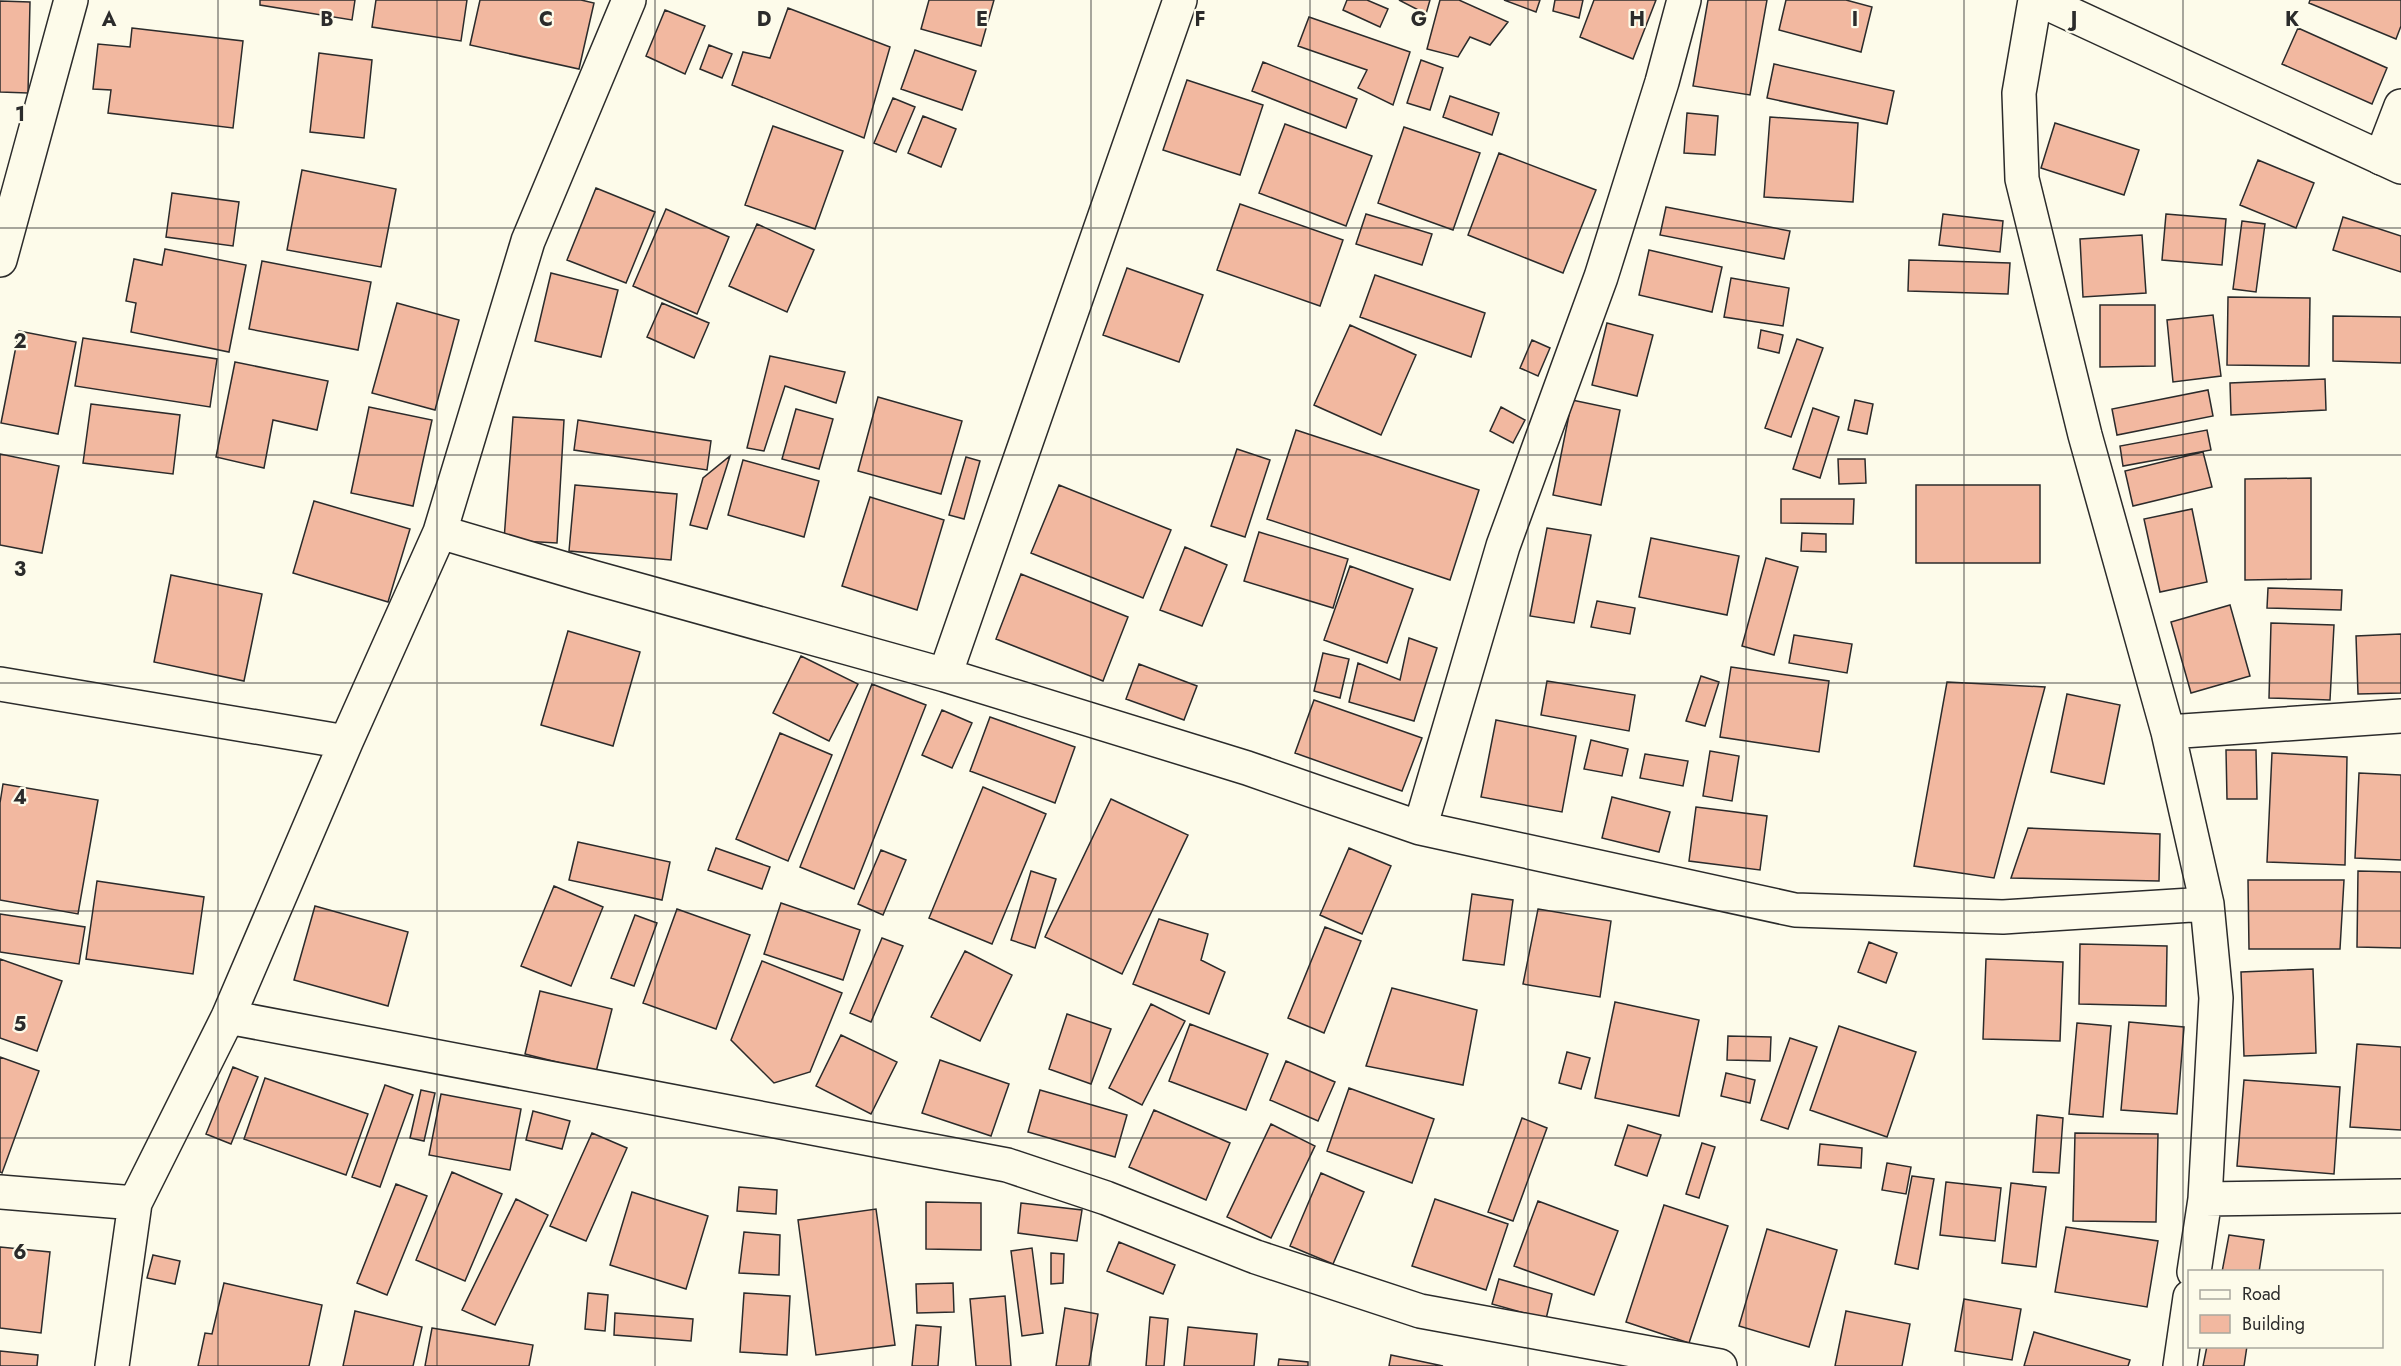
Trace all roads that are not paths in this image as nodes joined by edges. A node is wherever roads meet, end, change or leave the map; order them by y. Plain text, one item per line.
1 (71, 0) edge
2 (629, 0) edge
3 (1180, 0) edge
4 (1684, 0) edge
5 (2035, 0) edge
6 (2040, 0) edge
7 (2401, 106) edge
8 (2391, 162) edge
9 (0, 260) edge
10 (440, 532) junction
11 (945, 675) junction
12 (0, 684) edge
13 (2401, 716) edge
14 (2168, 732) junction
15 (346, 742) junction
16 (1420, 828) junction
17 (2207, 904) junction
18 (228, 1017) junction
19 (0, 1192) edge
20 (2401, 1197) edge
21 (2205, 1199) junction
22 (135, 1203) junction
23 (2194, 1270) edge
24 (2188, 1311) edge
25 (112, 1366) edge
26 (1720, 1366) edge
27 (2180, 1366) edge

1 - 9 street
2 - 10 street
3 - 11 street
4 - 16 street
5 - 14 street
6 - 8 street
7 - 8 street
10 - 11 street
10 - 15 street
11 - 16 street
12 - 15 street
13 - 14 street
14 - 17 street
15 - 18 street
16 - 17 street
17 - 21 street
18 - 22 street
18 - 26 street
19 - 22 street
20 - 21 street
21 - 23 street
22 - 25 street
24 - 27 street

